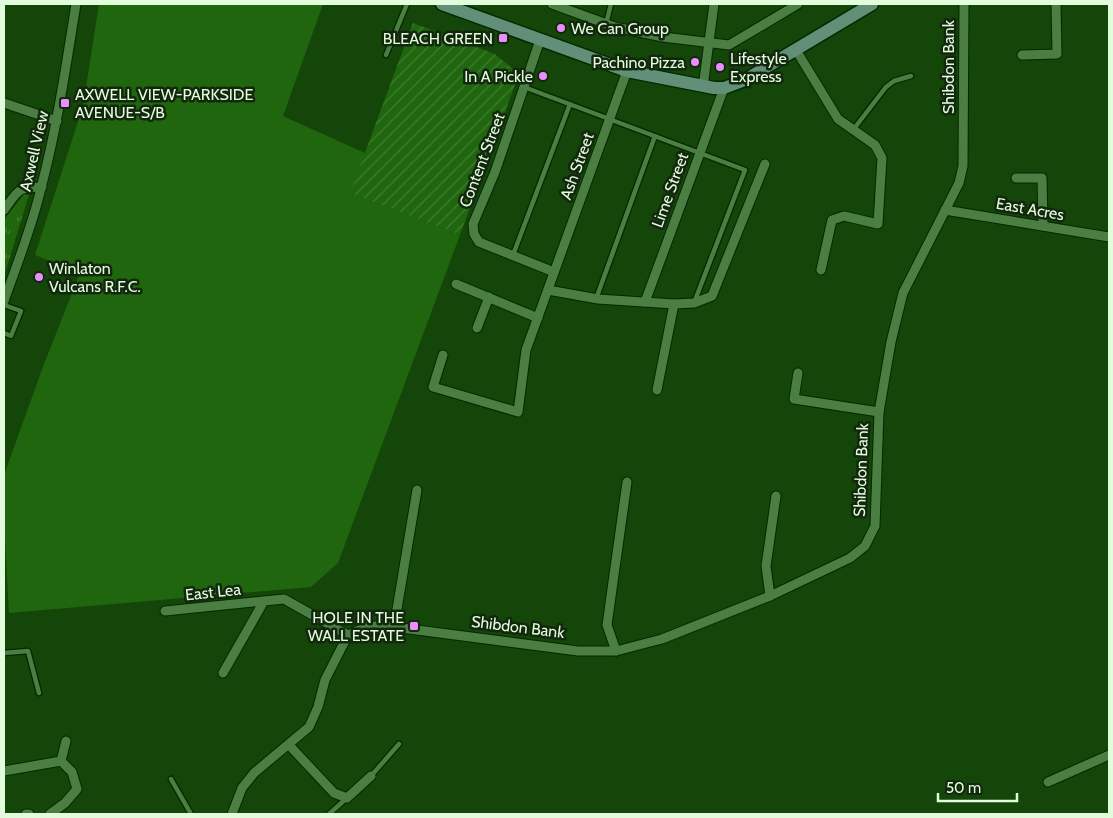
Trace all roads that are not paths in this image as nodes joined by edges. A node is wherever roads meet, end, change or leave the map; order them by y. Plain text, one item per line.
1 (76, 4) edge
2 (407, 4) edge
3 (442, 4) edge
4 (552, 4) edge
5 (611, 4) edge
6 (714, 4) edge
7 (798, 4) edge
8 (872, 4) edge
9 (964, 4) edge
10 (1056, 4) edge
11 (562, 6) edge
12 (606, 25) junction
13 (540, 40) junction
14 (710, 44) junction
15 (796, 50) junction
16 (386, 55) dead end
17 (1022, 55) dead end
18 (627, 72) junction
19 (911, 76) dead end
20 (524, 87) junction
21 (703, 87) junction
22 (724, 88) junction
23 (4, 103) edge
24 (570, 104) junction
25 (610, 119) junction
26 (57, 120) junction
27 (854, 130) junction
28 (655, 136) junction
29 (700, 152) junction
30 (765, 164) dead end
31 (1016, 178) dead end
32 (42, 187) junction
33 (4, 210) edge
34 (945, 210) junction
35 (1043, 226) junction
36 (1109, 238) edge
37 (513, 255) junction
38 (821, 270) dead end
39 (554, 272) junction
40 (456, 284) dead end
41 (548, 290) junction
42 (489, 297) junction
43 (596, 299) junction
44 (645, 302) junction
45 (4, 303) edge
46 (694, 303) junction
47 (674, 304) junction
48 (538, 318) junction
49 (477, 328) dead end
50 (4, 333) edge
51 (443, 355) dead end
52 (798, 373) dead end
53 (657, 390) dead end
54 (879, 412) junction
55 (627, 482) dead end
56 (417, 490) dead end
57 (776, 496) dead end
58 (770, 596) junction
59 (264, 601) junction
60 (165, 612) dead end
61 (394, 627) junction
62 (348, 635) junction
63 (616, 651) junction
64 (4, 653) edge
65 (222, 673) dead end
66 (39, 693) dead end
67 (66, 741) dead end
68 (399, 744) dead end
69 (289, 745) junction
70 (1109, 755) edge
71 (61, 761) junction
72 (4, 771) edge
73 (371, 776) joint
74 (171, 779) dead end
75 (1048, 782) dead end
76 (347, 798) junction
77 (50, 814) edge
78 (191, 814) edge
79 (232, 814) edge
80 (329, 814) edge

1 - 26 street, Axwell View
2 - 16 lane
3 - 13 street
4 - 11 street
5 - 12 lane
6 - 14 street
7 - 14 street
8 - 15 street
9 - 34 street, Shibdon Bank
10 - 17 street
11 - 12 street
12 - 14 street
13 - 18 street
13 - 20 street, Content Street
14 - 21 street
15 - 22 street
15 - 27 street
18 - 21 street
18 - 25 street, Ash Street
19 - 27 lane
20 - 24 lane
20 - 37 street, Content Street
21 - 22 street
22 - 29 street, Lime Street
23 - 26 street
24 - 25 lane
24 - 37 lane
25 - 28 lane
25 - 39 street, Ash Street
26 - 32 street, Axwell View
27 - 38 street
28 - 29 lane
28 - 43 lane
29 - 44 street, Lime Street
29 - 46 lane
30 - 46 street
31 - 35 street
32 - 33 street
32 - 45 street, Axwell View
34 - 35 street, East Acres
34 - 54 street, Shibdon Bank
35 - 36 street, East Acres
37 - 39 street, Content Street
39 - 41 street, Ash Street
40 - 42 street
41 - 43 street
41 - 48 street, Ash Street
42 - 48 street
42 - 49 street
43 - 44 street
44 - 47 street
45 - 50 lane
46 - 47 street
47 - 53 street
48 - 51 street, Ash Street
52 - 54 street
54 - 58 street, Shibdon Bank
55 - 63 street
56 - 61 street
57 - 58 street
58 - 63 street, Shibdon Bank
59 - 60 street, East Lea
59 - 62 street, East Lea
59 - 65 street, East Lea
61 - 62 street, Shibdon Bank
61 - 63 street, Shibdon Bank
62 - 69 street
64 - 66 lane
67 - 71 street
68 - 73 lane
69 - 76 street
69 - 79 street
70 - 75 street
71 - 72 street
71 - 77 street
73 - 76 street
74 - 78 lane
76 - 80 lane

